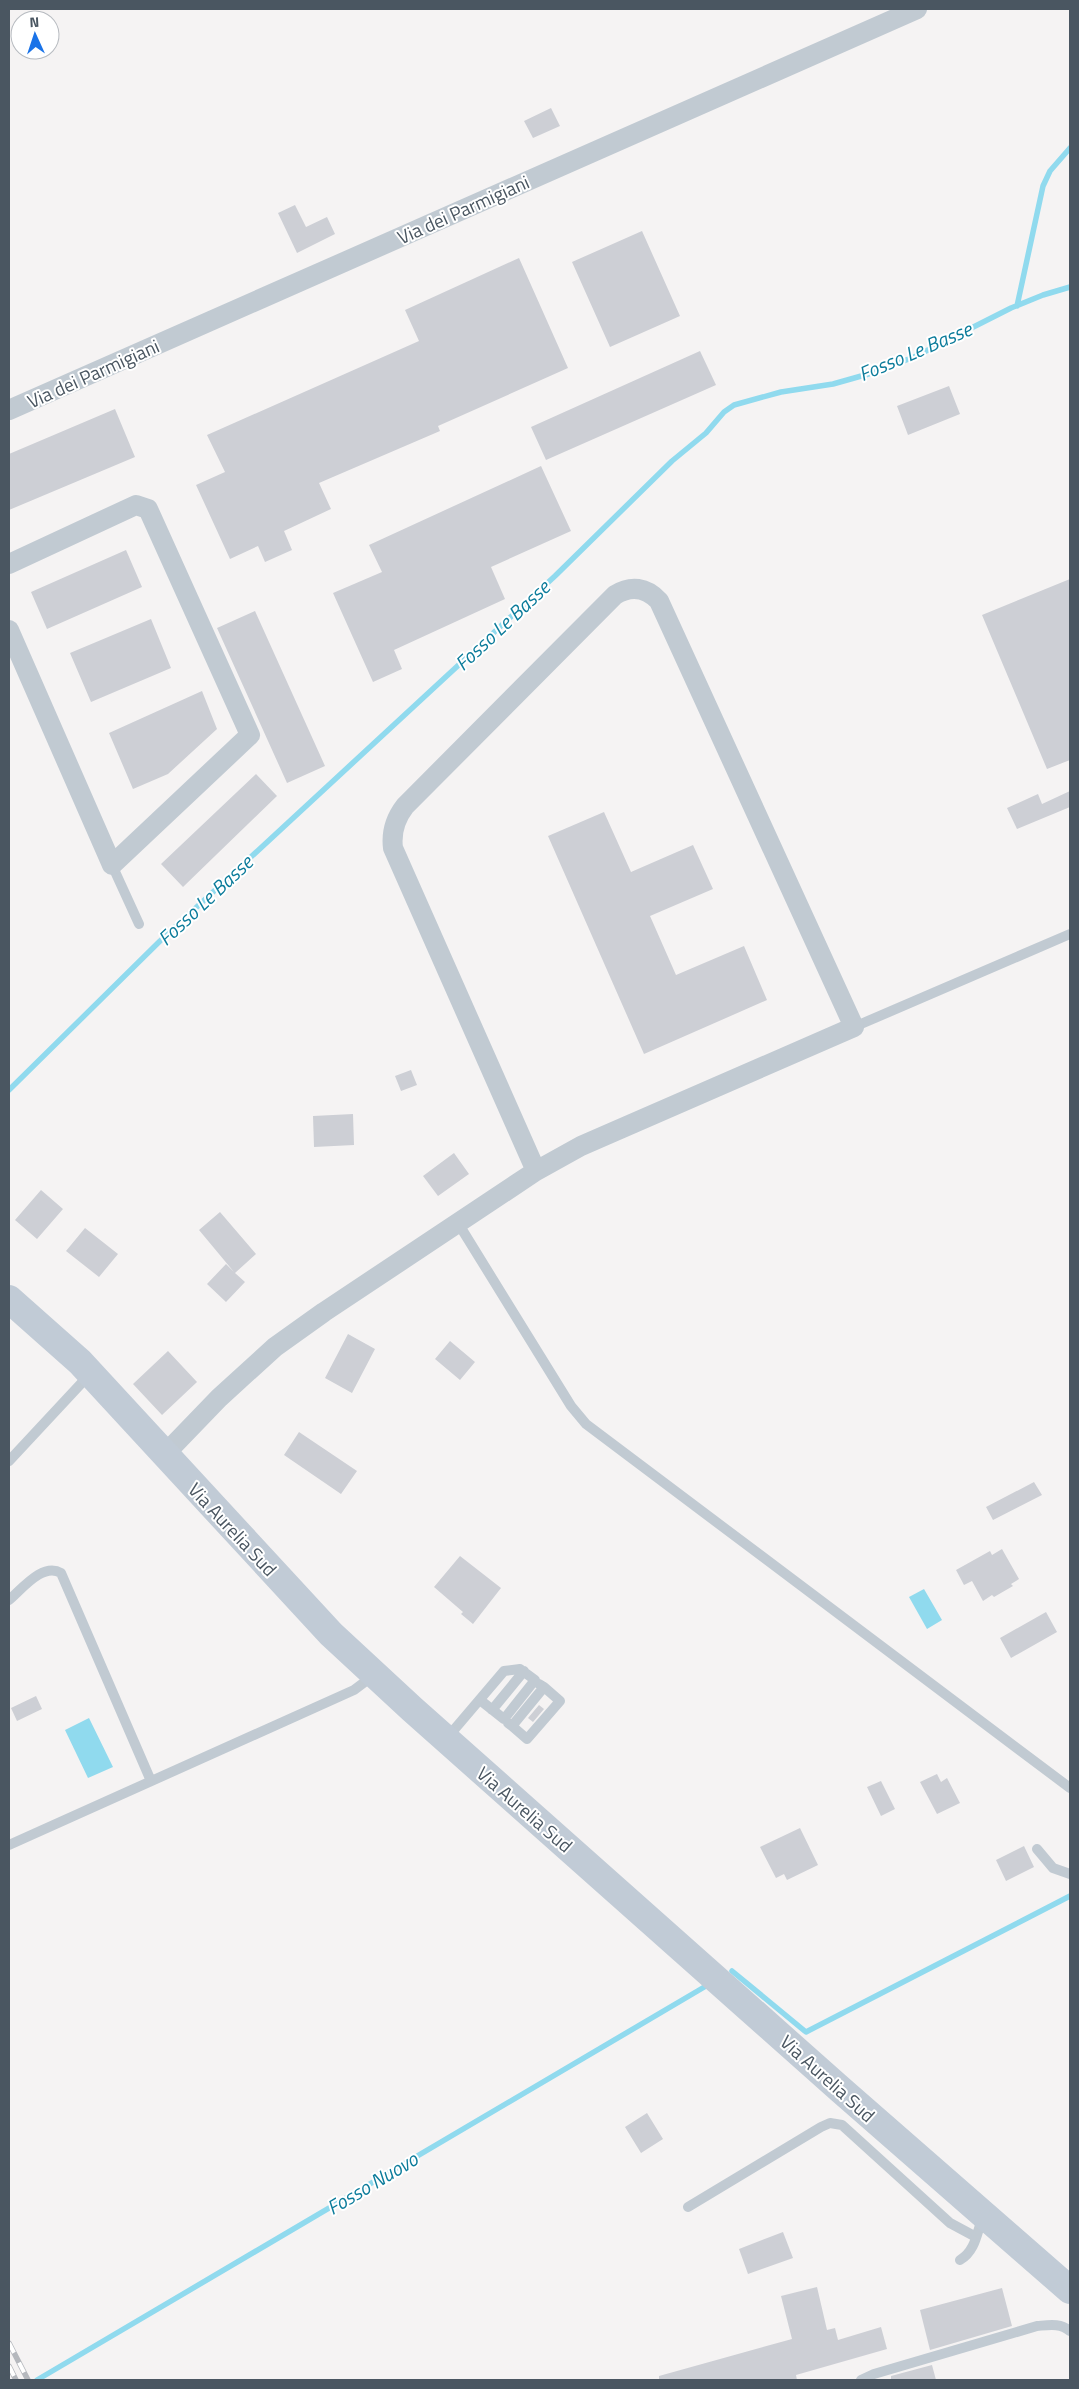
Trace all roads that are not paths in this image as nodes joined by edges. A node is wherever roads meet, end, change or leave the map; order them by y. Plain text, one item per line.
1 (917, 9) edge
2 (9, 410) edge
3 (9, 564) edge
4 (9, 630) edge
5 (112, 865) junction
6 (139, 924) dead end
7 (1070, 934) edge
8 (854, 1027) junction
9 (536, 1172) junction
10 (458, 1224) junction
11 (9, 1299) edge
12 (91, 1373) junction
13 (165, 1454) junction
14 (9, 1461) edge
15 (9, 1600) edge
16 (524, 1671) junction
17 (375, 1675) junction
18 (535, 1680) junction
19 (544, 1687) junction
20 (480, 1700) junction
21 (492, 1710) junction
22 (508, 1722) junction
23 (446, 1739) junction
24 (151, 1781) junction
25 (1070, 1788) edge
26 (9, 1845) edge
27 (1037, 1849) dead end
28 (1070, 1874) edge
29 (688, 2207) dead end
30 (980, 2226) junction
31 (960, 2260) dead end
32 (1070, 2290) edge
33 (1070, 2331) edge
34 (861, 2380) edge

1 - 2 street, Via dei Parmigiani
3 - 5 street
4 - 5 street
5 - 6 lane
7 - 8 lane
8 - 9 street
8 - 9 street
9 - 10 street
10 - 13 street
10 - 25 lane
11 - 12 main road, Via Aurelia Sud
12 - 13 main road, Via Aurelia Sud
12 - 14 lane
13 - 17 main road, Via Aurelia Sud
15 - 24 lane
16 - 18 lane
16 - 20 lane
16 - 21 lane
17 - 23 main road, Via Aurelia Sud
17 - 24 lane
18 - 19 lane
18 - 22 lane
19 - 22 lane
19 - 22 lane
20 - 21 lane
20 - 23 lane
21 - 22 lane
23 - 30 main road, Via Aurelia Sud
24 - 26 lane
27 - 28 lane
29 - 30 lane
30 - 31 lane
30 - 32 main road, Via Aurelia Sud
33 - 34 lane

